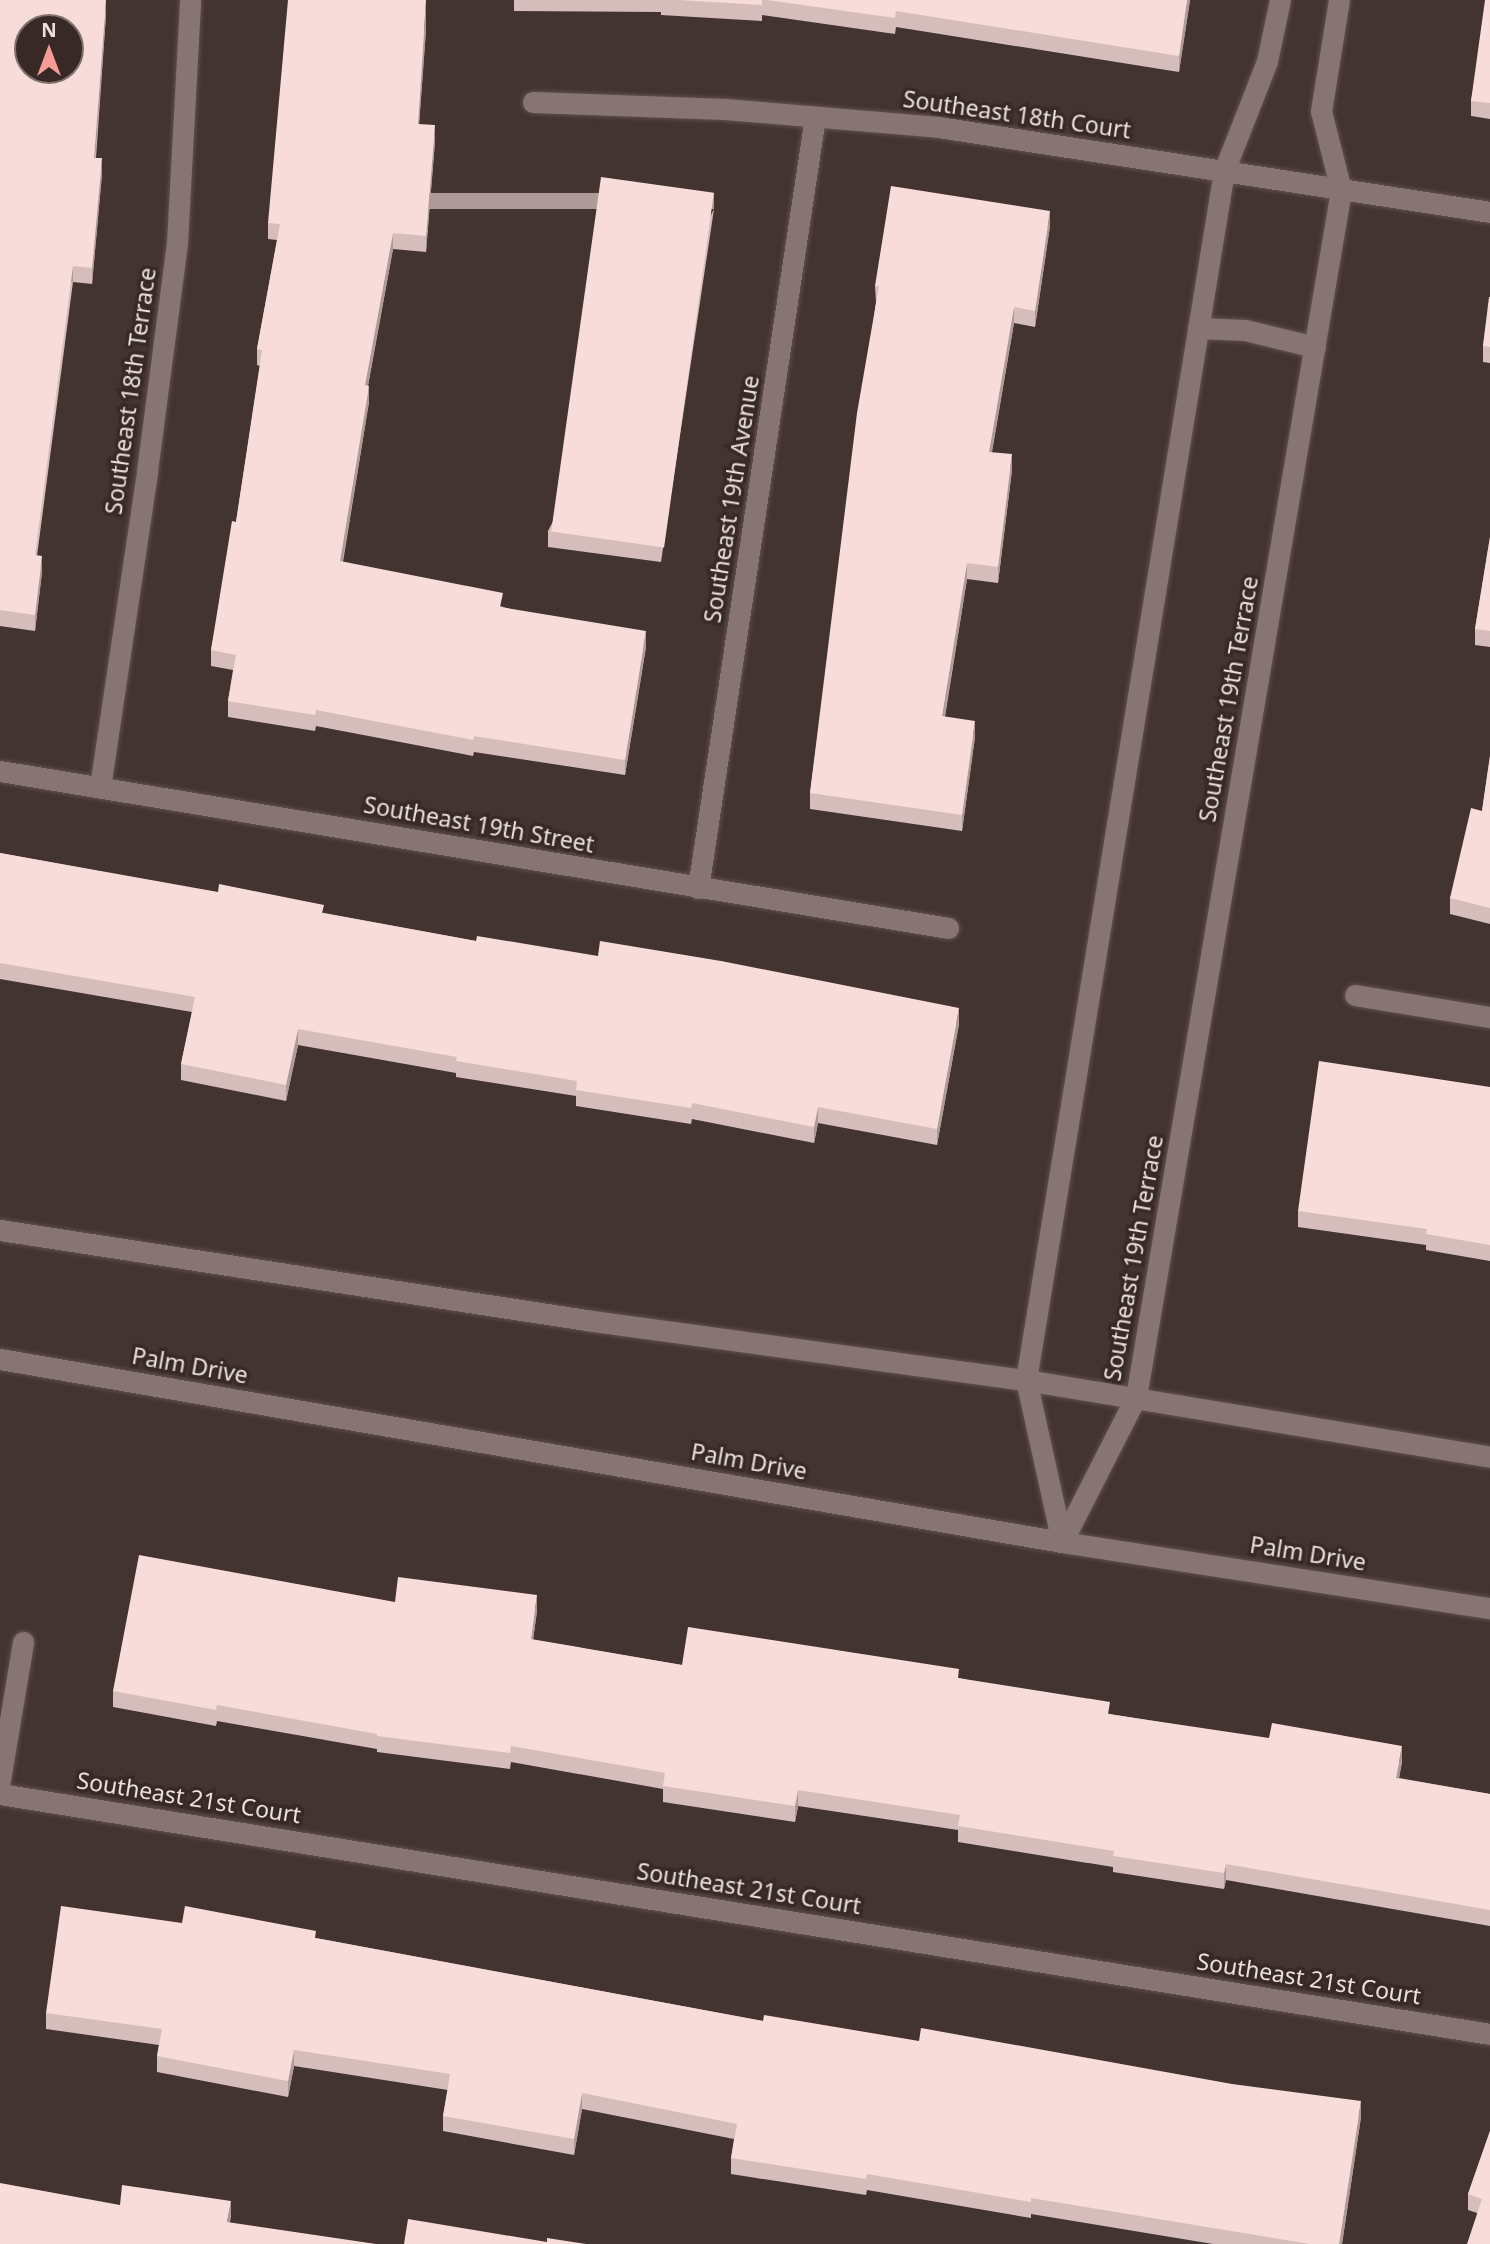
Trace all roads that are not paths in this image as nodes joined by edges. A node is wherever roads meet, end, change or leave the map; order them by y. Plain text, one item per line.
1 (190, 0) edge
2 (1280, 0) edge
3 (1339, 0) edge
4 (533, 102) dead end
5 (815, 117) junction
6 (1224, 171) junction
7 (1341, 190) junction
8 (1490, 212) edge
9 (1198, 328) junction
10 (1315, 347) junction
11 (0, 771) edge
12 (100, 787) junction
13 (698, 888) junction
14 (948, 928) dead end
15 (1355, 995) dead end
16 (1490, 1017) edge
17 (0, 1230) edge
18 (0, 1359) edge
19 (1026, 1380) junction
20 (1136, 1397) junction
21 (1490, 1457) edge
22 (1062, 1542) junction
23 (1490, 1608) edge
24 (23, 1642) dead end
25 (0, 1780) edge
26 (0, 1794) edge
27 (1490, 2034) edge

1 - 12 street, Southeast 18th Terrace
2 - 6 street
3 - 7 street, Southeast 19th Terrace
4 - 5 street, Southeast 18th Court
5 - 6 street, Southeast 18th Court
5 - 13 street, Southeast 19th Avenue
6 - 7 street, Southeast 18th Court
6 - 9 street
7 - 8 street, Southeast 18th Court
7 - 10 street, Southeast 19th Terrace
9 - 10 street
9 - 19 street
10 - 20 street, Southeast 19th Terrace
11 - 12 street, Southeast 19th Street
12 - 13 street, Southeast 19th Street
13 - 14 street, Southeast 19th Street
15 - 16 street
17 - 19 street
18 - 22 street, Palm Drive
19 - 20 street
19 - 22 street
20 - 21 street
20 - 22 street, Southeast 19th Terrace
22 - 23 street, Palm Drive
24 - 25 street
26 - 27 street, Southeast 21st Court

